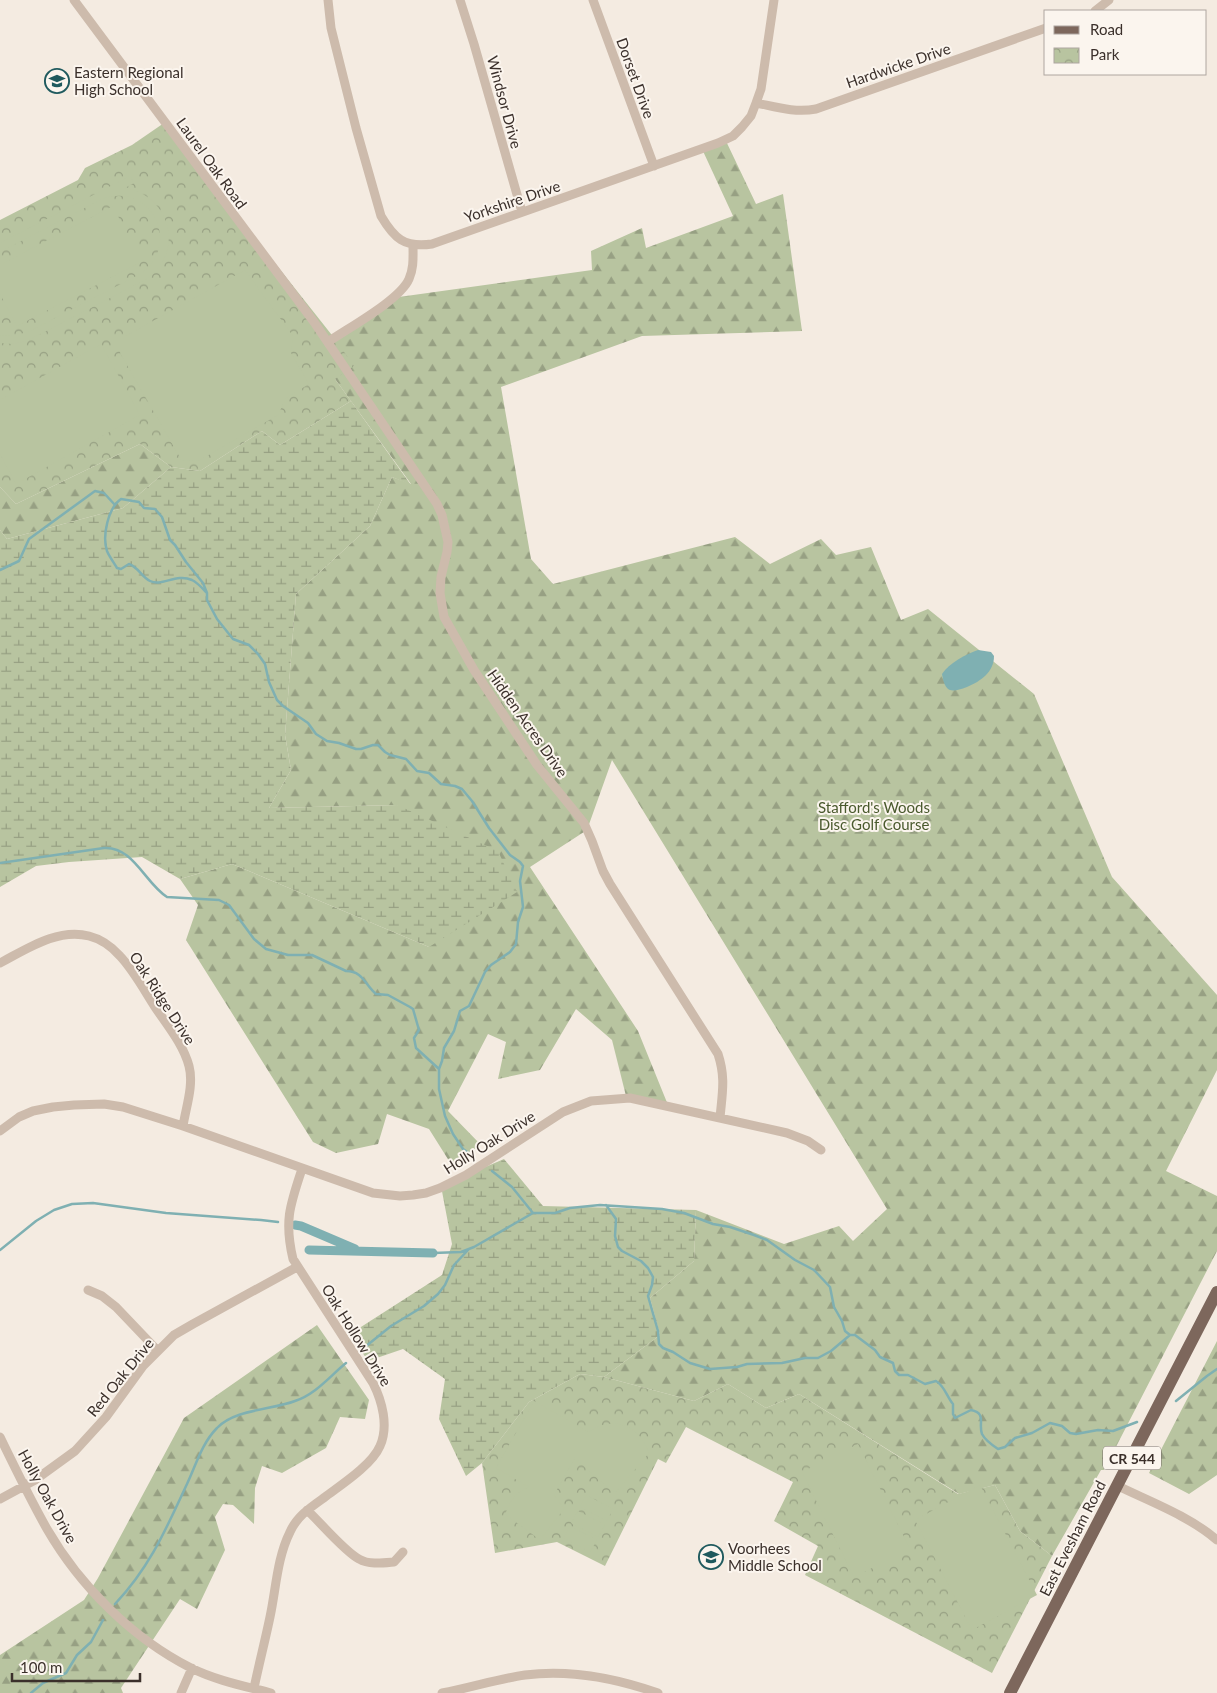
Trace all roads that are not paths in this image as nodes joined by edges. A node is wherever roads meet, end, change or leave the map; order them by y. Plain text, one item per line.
1 (74, 0) edge
2 (328, 0) edge
3 (460, 0) edge
4 (592, 0) edge
5 (774, 0) edge
6 (1109, 0) edge
7 (1096, 10) edge
8 (1044, 29) edge
9 (756, 103) junction
10 (654, 166) junction
11 (522, 212) junction
12 (413, 245) junction
13 (328, 342) junction
14 (0, 963) edge
15 (720, 1118) junction
16 (183, 1126) junction
17 (0, 1131) edge
18 (821, 1150) dead end
19 (302, 1169) junction
20 (297, 1267) junction
21 (88, 1290) dead end
22 (1217, 1292) edge
23 (157, 1350) junction
24 (0, 1437) edge
25 (24, 1486) junction
26 (1118, 1486) junction
27 (0, 1498) edge
28 (307, 1510) junction
29 (1217, 1540) edge
30 (403, 1552) dead end
31 (192, 1668) junction
32 (254, 1688) junction
33 (181, 1693) edge
34 (271, 1693) edge
35 (442, 1693) edge
36 (658, 1693) edge
37 (1010, 1693) edge

1 - 13 street, Laurel Oak Road
2 - 12 street
3 - 11 street, Windsor Drive
4 - 10 street, Dorset Drive
5 - 9 street, Yorkshire Drive
6 - 7 street
8 - 9 street, Hardwicke Drive
9 - 10 street, Yorkshire Drive
10 - 11 street, Yorkshire Drive
11 - 12 street, Yorkshire Drive
12 - 13 street
13 - 15 street, Hidden Acres Drive
14 - 16 street, Oak Ridge Drive
15 - 18 street, Holly Oak Drive
15 - 19 street, Holly Oak Drive
16 - 17 street, Holly Oak Drive
16 - 19 street, Holly Oak Drive
19 - 20 street, Oak Hollow Drive
20 - 23 street, Red Oak Drive
20 - 28 street, Oak Hollow Drive
21 - 23 street
22 - 26 main road, East Evesham Road / CR 544
23 - 25 street, Red Oak Drive
24 - 25 street, Holly Oak Drive
25 - 27 street, Red Oak Drive
25 - 31 street, Holly Oak Drive
26 - 29 street
26 - 37 main road, East Evesham Road / CR 544
28 - 30 street
28 - 32 street, Oak Hollow Drive
31 - 32 street, Holly Oak Drive
31 - 33 street
32 - 34 street, Holly Oak Drive
35 - 36 street

